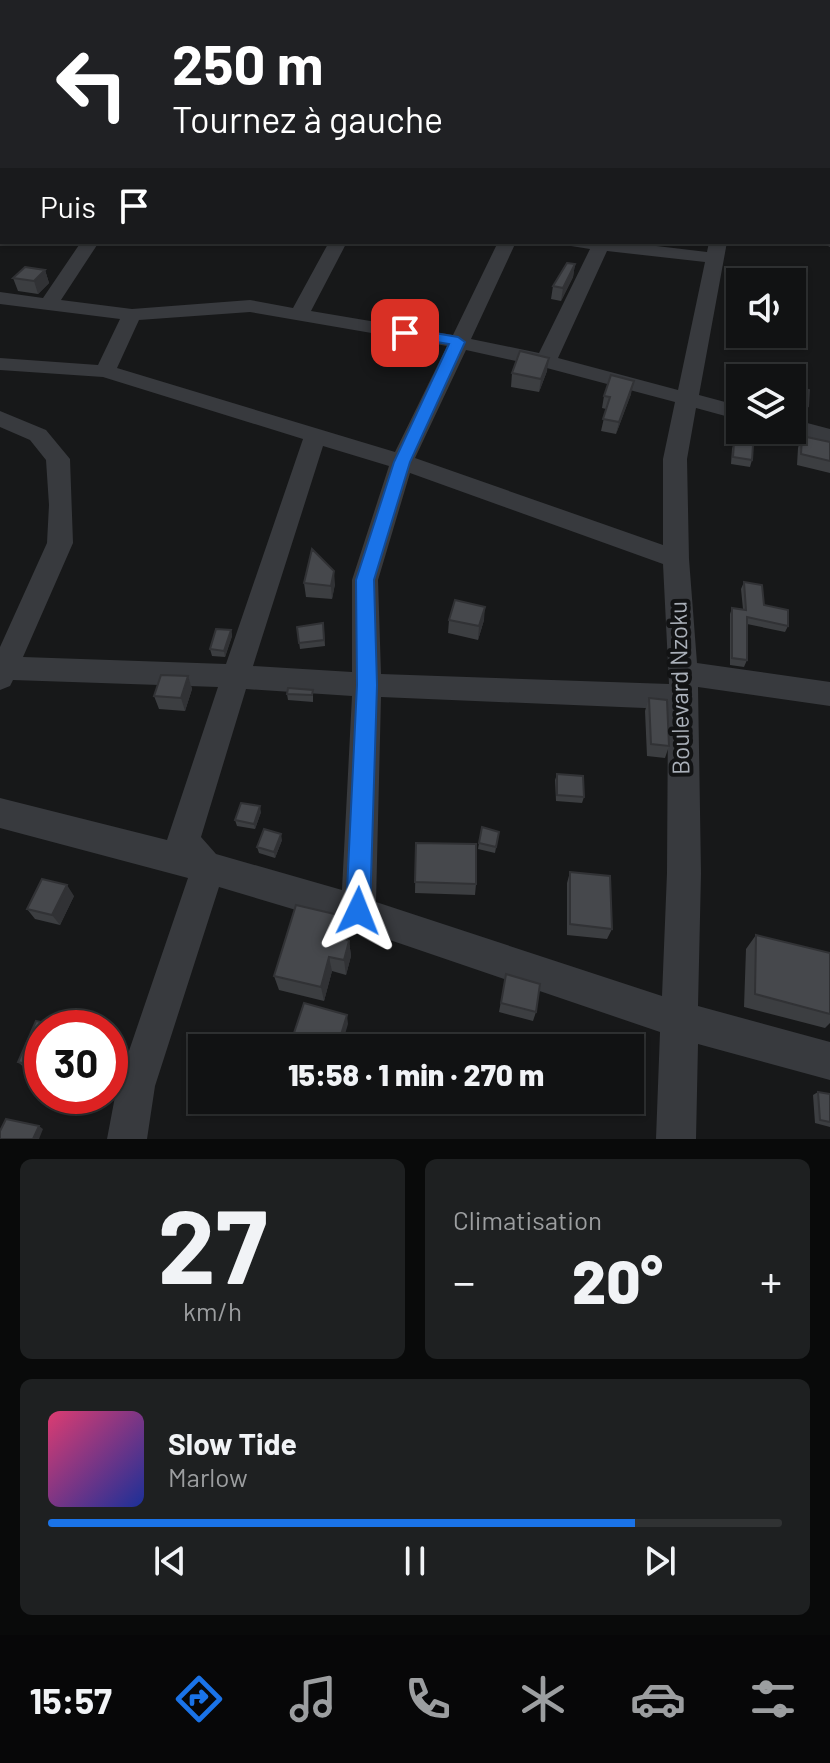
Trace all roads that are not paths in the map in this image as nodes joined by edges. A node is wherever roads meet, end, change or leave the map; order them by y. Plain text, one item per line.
1 (89, 244) edge
2 (337, 244) edge
3 (506, 244) edge
4 (602, 244) edge
5 (618, 244) edge
6 (716, 250) edge
7 (0, 298) edge
8 (50, 302) junction
9 (299, 314) junction
10 (132, 315) junction
11 (458, 342) junction
12 (546, 361) junction
13 (0, 364) edge
14 (105, 371) junction
15 (686, 399) junction
16 (726, 409) edge
17 (0, 418) edge
18 (806, 430) edge
19 (315, 436) junction
20 (830, 436) edge
21 (402, 462) junction
22 (676, 559) junction
23 (2, 673) edge
24 (236, 677) junction
25 (367, 685) junction
26 (682, 685) junction
27 (830, 694) edge
28 (0, 813) edge
29 (204, 865) junction
30 (358, 911) junction
31 (680, 1020) junction
32 (830, 1061) edge
33 (127, 1139) edge
34 (676, 1139) edge

1 - 8 street
2 - 9 street
3 - 11 street
4 - 12 street
5 - 6 street
6 - 15 street, Boulevard Nzoku
7 - 8 street
8 - 10 street
9 - 10 street
9 - 11 street
10 - 14 street
11 - 12 street
11 - 21 street
12 - 15 street
13 - 14 street
14 - 19 street
15 - 16 street
15 - 22 street, Boulevard Nzoku
17 - 23 street
18 - 20 street
19 - 21 street
19 - 24 street
21 - 22 street
21 - 25 street
22 - 26 street, Boulevard Nzoku
23 - 24 street
24 - 25 street
24 - 29 street
25 - 26 street
25 - 30 street
26 - 27 street
26 - 31 street, Boulevard Nzoku
28 - 29 street
29 - 30 street
29 - 33 street
30 - 31 street
31 - 32 street
31 - 34 street, Boulevard Nzoku

